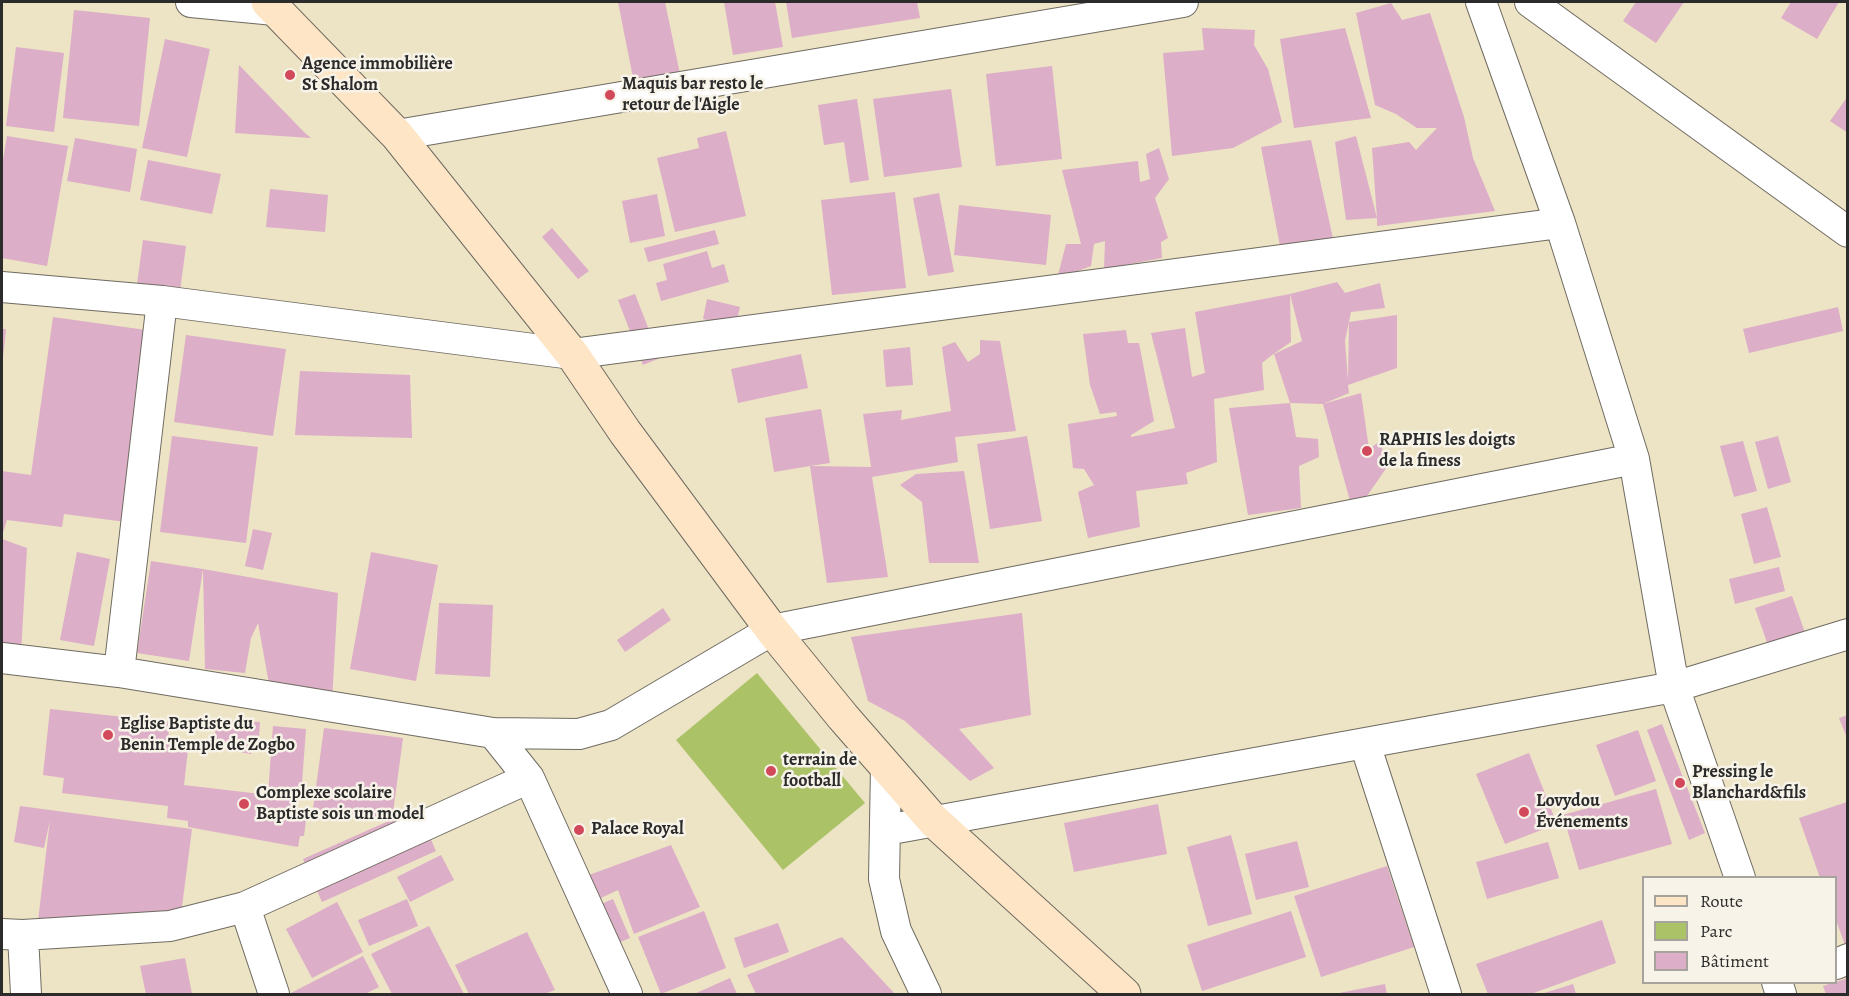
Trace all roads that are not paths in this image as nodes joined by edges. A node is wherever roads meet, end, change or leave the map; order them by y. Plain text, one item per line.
1 (191, 2) edge
2 (1183, 2) edge
3 (1481, 2) edge
4 (1530, 2) edge
5 (271, 6) edge
6 (397, 135) junction
7 (1560, 223) junction
8 (1848, 232) edge
9 (2, 287) edge
10 (162, 301) junction
11 (572, 354) junction
12 (1634, 459) junction
13 (772, 630) junction
14 (1848, 634) edge
15 (2, 658) edge
16 (119, 672) junction
17 (1674, 687) junction
18 (493, 733) junction
19 (1365, 744) junction
20 (886, 767) junction
21 (529, 778) junction
22 (933, 820) junction
23 (886, 830) junction
24 (1739, 876) edge
25 (245, 907) junction
26 (12, 935) edge
27 (26, 994) edge
28 (274, 994) edge
29 (627, 994) edge
30 (926, 994) edge
31 (1124, 994) edge
32 (1446, 994) edge

1 - 5 street
2 - 6 street
3 - 7 street
4 - 8 street
5 - 6 street
6 - 11 street
7 - 11 street
7 - 12 street
9 - 10 street
10 - 11 street
10 - 16 street
11 - 13 street
12 - 13 street
12 - 17 street
13 - 18 street
13 - 20 street
14 - 17 street
15 - 16 street
16 - 18 street
17 - 19 street
17 - 24 street
18 - 21 street
19 - 22 street
19 - 32 street
20 - 22 street
20 - 23 street
21 - 25 street
21 - 29 street
22 - 23 street
22 - 31 street
23 - 30 street
25 - 26 street
25 - 28 street
26 - 27 street

